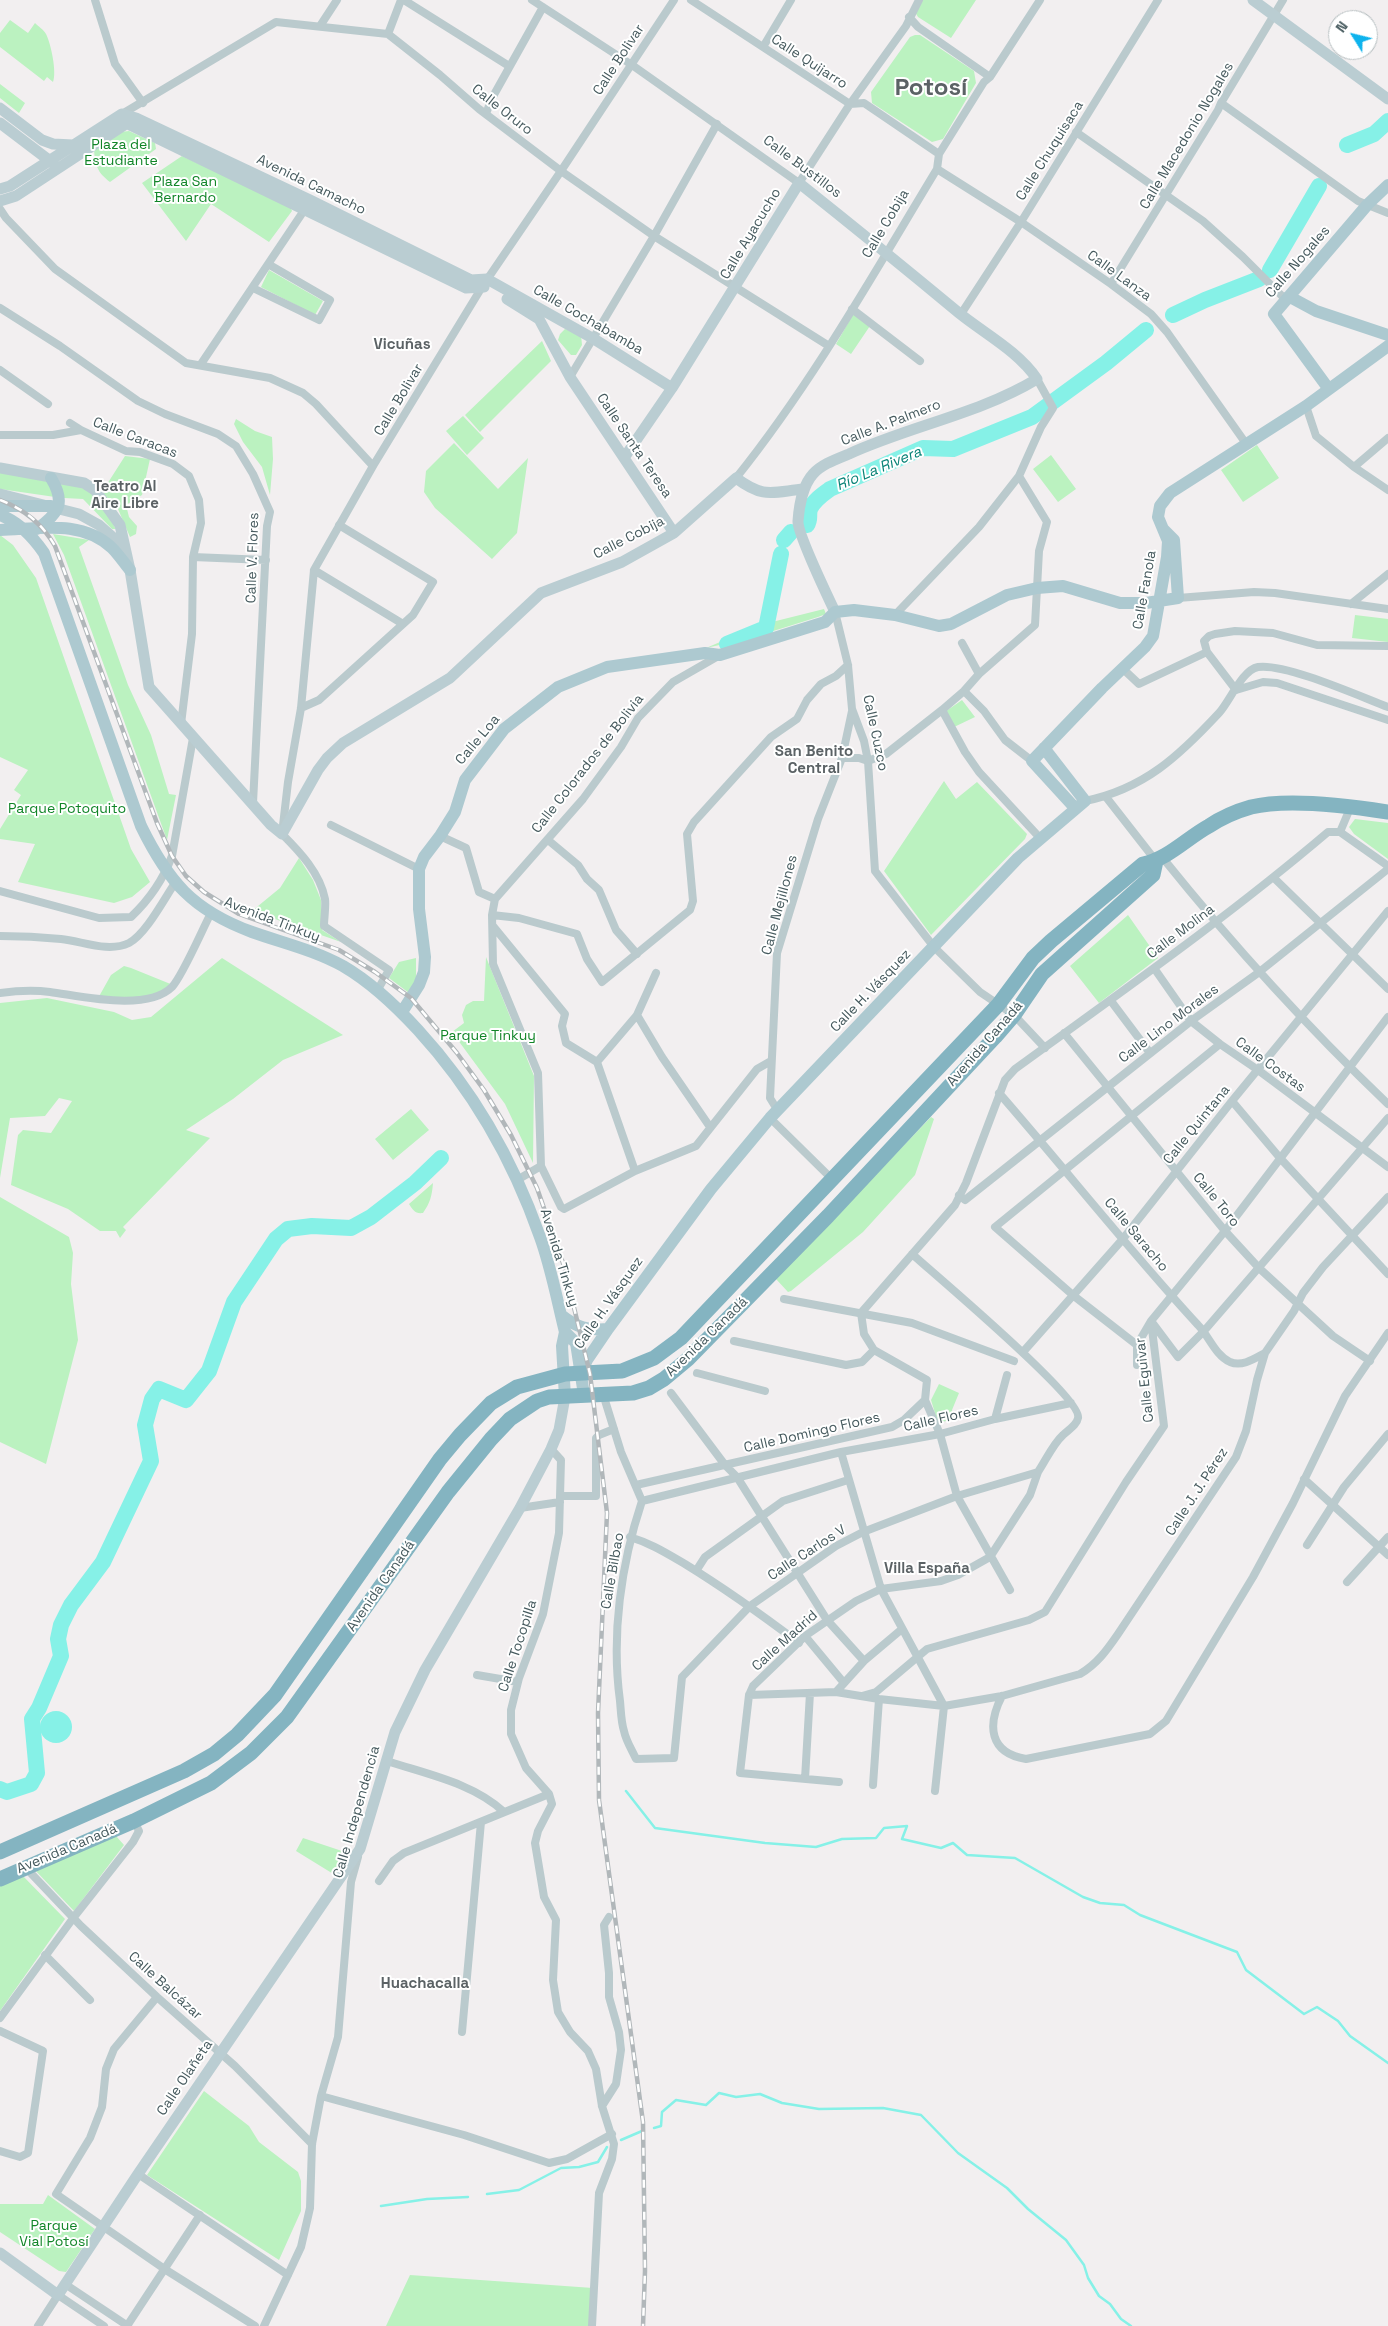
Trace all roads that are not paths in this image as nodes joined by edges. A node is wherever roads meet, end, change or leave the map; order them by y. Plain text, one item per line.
1 (95, 0) edge
2 (337, 0) edge
3 (403, 0) edge
4 (532, 0) edge
5 (674, 0) edge
6 (691, 0) edge
7 (791, 0) edge
8 (919, 0) edge
9 (1040, 0) edge
10 (1158, 0) edge
11 (1253, 0) edge
12 (1283, 0) edge
13 (543, 7) junction
14 (1274, 14) junction
15 (909, 17) junction
16 (320, 26) junction
17 (388, 34) junction
18 (763, 47) junction
19 (632, 65) junction
20 (509, 66) junction
21 (990, 77) junction
22 (1388, 99) edge
23 (143, 103) junction
24 (1221, 103) junction
25 (850, 104) junction
26 (0, 108) edge
27 (486, 114) junction
28 (128, 118) junction
29 (0, 123) edge
30 (717, 124) junction
31 (1076, 132) junction
32 (73, 145) junction
33 (939, 154) junction
34 (54, 164) junction
35 (938, 168) junction
36 (561, 171) junction
37 (799, 183) junction
38 (1388, 185) edge
39 (0, 189) edge
40 (1166, 194) junction
41 (0, 201) edge
42 (1368, 204) junction
43 (308, 205) junction
44 (0, 209) edge
45 (1388, 213) edge
46 (3, 221) edge
47 (1021, 222) junction
48 (654, 236) junction
49 (887, 252) junction
50 (268, 264) junction
51 (484, 283) junction
52 (1111, 284) junction
53 (737, 286) junction
54 (253, 288) junction
55 (1290, 297) junction
56 (0, 308) edge
57 (852, 309) junction
58 (960, 314) junction
59 (557, 318) junction
60 (546, 332) junction
61 (1388, 335) edge
62 (594, 339) junction
63 (829, 346) junction
64 (1388, 346) edge
65 (920, 360) dead end
66 (201, 364) junction
67 (0, 370) edge
68 (570, 377) junction
69 (1037, 379) junction
70 (672, 388) junction
71 (1328, 388) junction
72 (48, 404) dead end
73 (1306, 406) junction
74 (70, 423) dead end
75 (81, 430) junction
76 (0, 435) edge
77 (1388, 438) edge
78 (1247, 445) junction
79 (624, 458) junction
80 (373, 466) junction
81 (1354, 467) junction
82 (0, 468) edge
83 (1019, 476) junction
84 (51, 478) junction
85 (736, 478) junction
86 (804, 488) junction
87 (1388, 490) edge
88 (0, 494) edge
89 (0, 506) edge
90 (51, 506) junction
91 (0, 515) edge
92 (339, 525) junction
93 (37, 529) junction
94 (1163, 529) junction
95 (0, 530) edge
96 (674, 533) junction
97 (124, 548) junction
98 (193, 557) junction
99 (266, 560) junction
100 (130, 570) junction
101 (314, 570) junction
102 (1388, 574) edge
103 (1037, 588) junction
104 (1178, 598) junction
105 (1351, 604) junction
106 (1388, 608) edge
107 (834, 612) junction
108 (895, 615) junction
109 (403, 624) junction
110 (962, 643) dead end
111 (1388, 646) edge
112 (1207, 652) junction
113 (720, 655) junction
114 (848, 665) junction
115 (1122, 668) junction
116 (979, 674) junction
117 (1236, 690) junction
118 (964, 691) junction
119 (1388, 707) edge
120 (301, 708) junction
121 (852, 710) junction
122 (942, 710) junction
123 (1388, 720) edge
124 (180, 724) junction
125 (194, 738) junction
126 (1044, 748) junction
127 (842, 758) junction
128 (868, 761) junction
129 (1032, 761) junction
130 (1106, 796) junction
131 (253, 804) junction
132 (1080, 805) junction
133 (1351, 806) junction
134 (1388, 812) edge
135 (331, 825) dead end
136 (1340, 832) junction
137 (282, 834) junction
138 (440, 836) junction
139 (1040, 838) junction
140 (548, 840) junction
141 (1159, 859) junction
142 (1388, 867) edge
143 (419, 869) junction
144 (166, 871) junction
145 (1274, 878) junction
146 (175, 883) junction
147 (0, 891) edge
148 (495, 899) junction
149 (1388, 911) edge
150 (211, 913) junction
151 (492, 915) junction
152 (1214, 922) junction
153 (1321, 923) junction
154 (492, 925) junction
155 (0, 936) edge
156 (934, 947) junction
157 (637, 954) junction
158 (1354, 955) junction
159 (1154, 968) junction
160 (656, 973) dead end
161 (1258, 973) junction
162 (1388, 989) edge
163 (377, 990) junction
164 (0, 993) edge
165 (1111, 1001) junction
166 (998, 1005) junction
167 (402, 1012) junction
168 (636, 1015) junction
169 (1014, 1016) junction
170 (1303, 1017) junction
171 (1388, 1017) edge
172 (1191, 1021) junction
173 (1064, 1034) junction
174 (1220, 1044) junction
175 (1045, 1048) junction
176 (1150, 1053) junction
177 (771, 1061) junction
178 (597, 1062) junction
179 (1349, 1068) junction
180 (1258, 1070) junction
181 (1107, 1087) junction
182 (999, 1093) junction
183 (1232, 1101) junction
184 (1388, 1104) edge
185 (774, 1114) junction
186 (1314, 1114) junction
187 (1131, 1116) junction
188 (1388, 1118) edge
189 (710, 1127) junction
190 (1041, 1142) junction
191 (1362, 1148) junction
192 (1280, 1158) junction
193 (541, 1166) junction
194 (1388, 1167) edge
195 (1177, 1170) junction
196 (635, 1171) junction
197 (1065, 1171) junction
198 (517, 1180) junction
199 (834, 1180) junction
200 (962, 1197) junction
201 (1388, 1197) edge
202 (1318, 1198) junction
203 (1225, 1231) junction
204 (1352, 1236) junction
205 (1122, 1240) junction
206 (912, 1254) junction
207 (1259, 1268) junction
208 (1388, 1274) edge
209 (1074, 1296) junction
210 (1172, 1297) junction
211 (784, 1299) dead end
212 (1298, 1304) junction
213 (861, 1313) junction
214 (561, 1315) junction
215 (1151, 1321) junction
216 (608, 1328) junction
217 (1204, 1331) junction
218 (565, 1332) junction
219 (1388, 1333) edge
220 (734, 1340) dead end
221 (1137, 1345) junction
222 (874, 1350) junction
223 (1022, 1352) junction
224 (1265, 1354) junction
225 (1014, 1361) dead end
226 (1370, 1361) junction
227 (1137, 1365) dead end
228 (622, 1372) junction
229 (697, 1373) dead end
230 (565, 1374) junction
231 (581, 1374) junction
232 (1007, 1375) dead end
233 (765, 1390) dead end
234 (671, 1393) dead end
235 (603, 1394) junction
236 (626, 1394) junction
237 (584, 1395) junction
238 (565, 1397) junction
239 (925, 1400) junction
240 (1071, 1403) junction
241 (995, 1419) junction
242 (614, 1429) junction
243 (940, 1434) junction
244 (1388, 1434) edge
245 (551, 1448) junction
246 (841, 1452) junction
247 (725, 1465) junction
248 (1038, 1472) junction
249 (737, 1477) junction
250 (1304, 1479) junction
251 (848, 1480) junction
252 (636, 1485) junction
253 (957, 1496) junction
254 (561, 1499) junction
255 (642, 1501) junction
256 (1334, 1504) junction
257 (520, 1508) junction
258 (761, 1517) junction
259 (864, 1532) junction
260 (630, 1537) junction
261 (1388, 1537) edge
262 (1307, 1545) dead end
263 (1379, 1547) junction
264 (1388, 1555) edge
265 (990, 1557) junction
266 (696, 1571) junction
267 (796, 1573) junction
268 (1347, 1582) dead end
269 (882, 1589) junction
270 (1010, 1590) dead end
271 (750, 1606) junction
272 (826, 1620) junction
273 (902, 1630) junction
274 (805, 1636) junction
275 (798, 1643) junction
276 (917, 1656) junction
277 (864, 1662) junction
278 (477, 1675) dead end
279 (518, 1682) junction
280 (844, 1683) junction
281 (836, 1692) junction
282 (810, 1693) junction
283 (749, 1695) junction
284 (862, 1696) junction
285 (1002, 1696) junction
286 (879, 1699) junction
287 (944, 1706) junction
288 (674, 1758) joint
289 (386, 1761) junction
290 (805, 1779) junction
291 (839, 1782) dead end
292 (873, 1785) dead end
293 (935, 1790) dead end
294 (549, 1794) junction
295 (504, 1812) junction
296 (481, 1822) junction
297 (136, 1826) junction
298 (360, 1849) junction
299 (0, 1852) edge
300 (25, 1867) junction
301 (0, 1879) edge
302 (379, 1881) dead end
303 (74, 1917) junction
304 (609, 1917) dead end
305 (45, 1955) junction
306 (157, 1997) junction
307 (90, 2000) dead end
308 (0, 2018) edge
309 (0, 2031) edge
310 (462, 2032) dead end
311 (221, 2053) junction
312 (321, 2096) junction
313 (602, 2106) junction
314 (612, 2134) junction
315 (312, 2144) junction
316 (0, 2151) edge
317 (138, 2174) junction
318 (200, 2215) junction
319 (104, 2227) junction
320 (0, 2253) edge
321 (166, 2270) junction
322 (288, 2275) junction
323 (65, 2284) junction
324 (58, 2295) junction
325 (38, 2326) edge
326 (104, 2326) edge
327 (128, 2326) edge
328 (255, 2326) edge
329 (264, 2326) edge
330 (592, 2326) edge

1 - 23 street
2 - 16 street
3 - 17 street
3 - 20 street
4 - 13 street, Calle Bustillos
5 - 19 street, Calle Bolivar
6 - 18 street, Calle Quijarro
7 - 18 street
8 - 15 street, Calle Ayacucho
9 - 21 street
10 - 31 street, Calle Chuquisaca
11 - 14 main road
12 - 14 street, Calle Macedonio Nogales
13 - 19 street, Calle Bustillos
13 - 20 street
14 - 22 main road
14 - 24 street, Calle Macedonio Nogales
15 - 21 street
15 - 25 street, Calle Ayacucho
16 - 17 street
16 - 23 street
17 - 27 street, Calle Oruro
18 - 25 street, Calle Quijarro
19 - 30 street, Calle Bustillos
19 - 36 street, Calle Bolivar
20 - 27 street
21 - 33 street
23 - 28 street
23 - 28 street
24 - 40 street, Calle Macedonio Nogales
24 - 42 street
25 - 33 street, Calle Quijarro
25 - 37 street, Calle Ayacucho
26 - 32 main road
27 - 36 street, Calle Oruro
28 - 32 main road
28 - 34 main road
28 - 43 main road, Avenida Camacho
29 - 34 main road
30 - 37 street, Calle Bustillos
30 - 48 street
31 - 40 street
31 - 47 street, Calle Chuquisaca
32 - 34 main road
33 - 35 street
34 - 39 main road
34 - 41 main road
35 - 47 street, Calle Lanza
35 - 49 street, Calle Cobija
36 - 48 street, Calle Oruro
36 - 51 street, Calle Bolivar
37 - 49 main road, Calle Bustillos
37 - 53 main road, Calle Ayacucho
38 - 42 main road, Calle Nogales
40 - 52 street, Calle Macedonio Nogales
40 - 55 street
42 - 45 street
42 - 55 main road, Calle Nogales
43 - 50 street
43 - 51 main road, Avenida Camacho
44 - 46 street
46 - 66 street
47 - 52 street, Calle Lanza
47 - 58 street, Calle Chuquisaca
48 - 53 street, Calle Oruro
48 - 62 street
49 - 57 street, Calle Cobija
49 - 58 main road, Calle Bustillos
50 - 54 street
50 - 54 street
51 - 59 main road, Calle Cochabamba
51 - 60 main road, Calle Cochabamba
51 - 80 street, Calle Bolivar
52 - 78 street, Calle Lanza
53 - 63 street, Calle Oruro
53 - 70 main road, Calle Ayacucho
54 - 66 street
55 - 61 main road
55 - 71 main road, Calle Nogales
56 - 99 street, Calle V. Flores
57 - 63 street, Calle Cobija
57 - 65 street
58 - 69 main road, Calle Bustillos
59 - 60 street
59 - 62 main road, Calle Cochabamba
60 - 68 main road, Calle Cochabamba
62 - 68 street
62 - 70 main road, Calle Cochabamba
63 - 85 street, Calle Cobija
64 - 71 main road, Calle Fanola
66 - 80 street
67 - 72 street
68 - 79 main road, Calle Santa Teresa
69 - 83 street
69 - 86 main road, Calle A. Palmero
70 - 79 main road, Calle Ayacucho
71 - 73 main road, Calle Fanola
73 - 78 main road, Calle Fanola
73 - 81 street
74 - 75 street
75 - 76 street, Calle Caracas
75 - 98 street, Calle Caracas
77 - 81 street
78 - 94 main road, Calle Fanola
79 - 96 main road, Calle Santa Teresa
80 - 92 street, Calle Bolivar
81 - 87 street
82 - 84 main road
83 - 103 street
83 - 108 street
84 - 93 main road
84 - 97 main road
85 - 86 main road
85 - 96 main road, Calle Cobija
86 - 107 main road, Calle Cuzco
88 - 90 main road
89 - 90 main road
90 - 97 main road
91 - 144 main road, Avenida Tinkuy
92 - 101 street, Calle Bolivar
92 - 109 street
93 - 95 main road
93 - 100 main road
94 - 104 main road
94 - 115 main road, Calle Fanola
96 - 137 main road, Calle Cobija
97 - 100 main road
98 - 99 street
98 - 124 street, Calle Caracas
99 - 131 street, Calle V. Flores
100 - 124 main road
101 - 109 street
101 - 120 street, Calle Bolivar
102 - 105 street
103 - 104 main road
103 - 108 main road
103 - 116 street
104 - 105 street
105 - 106 street
107 - 108 main road
107 - 113 main road, Calle Colorados de Bolivia
107 - 114 street, Calle Cuzco
109 - 120 street
110 - 116 street
111 - 112 street
112 - 115 street
112 - 117 street
113 - 138 main road, Calle Loa
113 - 140 street, Calle Colorados de Bolivia
114 - 121 street, Calle Cuzco
114 - 157 street
115 - 126 main road, Calle Fanola
116 - 118 street
117 - 119 street, Calle H. Vásquez
117 - 123 street
117 - 130 street, Calle H. Vásquez
118 - 122 street
118 - 129 street
120 - 137 street, Calle Bolivar
121 - 127 street, Calle Mejillones
121 - 128 street, Calle Cuzco
122 - 128 street
122 - 139 street
124 - 125 main road
125 - 131 main road
125 - 144 street
126 - 129 main road, Calle Fanola
126 - 132 main road
127 - 128 street
127 - 177 street, Calle Mejillones
128 - 156 street, Calle Cuzco
129 - 132 main road
130 - 132 street, Calle H. Vásquez
130 - 141 street
131 - 137 main road
132 - 139 main road, Calle H. Vásquez
133 - 134 highway, Avenida Canadá
133 - 136 street
133 - 141 highway, Avenida Canadá
135 - 143 street
136 - 142 street
136 - 145 street, Calle Molina
137 - 163 street
138 - 143 main road, Calle Loa
138 - 148 street
139 - 156 main road, Calle H. Vásquez
140 - 148 street, Calle Colorados de Bolivia
140 - 157 street
141 - 152 street
141 - 166 highway, Avenida Canadá
141 - 169 highway, Avenida Canadá
142 - 153 street, Calle Lino Morales
143 - 167 main road, Calle Loa
144 - 146 main road, Avenida Tinkuy
144 - 147 street
145 - 152 street, Calle Molina
145 - 153 street
146 - 150 main road, Avenida Tinkuy
146 - 155 street
148 - 151 street
149 - 158 street, Calle Quintana
150 - 163 main road, Avenida Tinkuy
150 - 164 street
151 - 154 street
151 - 157 street
152 - 159 street, Calle Molina
152 - 161 street
153 - 158 street
153 - 161 street, Calle Lino Morales
154 - 178 street
154 - 193 street
156 - 166 street, Calle Cuzco
156 - 185 main road, Calle H. Vásquez
158 - 162 street
158 - 170 street, Calle Quintana
159 - 165 street, Calle Molina
159 - 172 street, Calle Costas
160 - 168 street
161 - 170 street
161 - 172 street, Calle Lino Morales
163 - 167 main road, Avenida Tinkuy
165 - 173 street, Calle Molina
165 - 176 street
166 - 169 street
166 - 199 highway, Avenida Canadá
167 - 198 main road, Avenida Tinkuy
168 - 178 street
168 - 189 street
169 - 175 street
169 - 236 highway, Avenida Canadá
170 - 179 street
170 - 180 street, Calle Quintana
171 - 179 street, Calle Eguivar
172 - 174 street, Calle Costas
172 - 176 street, Calle Lino Morales
173 - 175 street, Calle Molina
173 - 181 street, Calle Toro
174 - 180 street, Calle Costas
174 - 187 street
175 - 182 street
176 - 181 street, Calle Lino Morales
177 - 185 street, Calle Mejillones
177 - 189 street
178 - 196 street
179 - 184 street
179 - 186 street, Calle Eguivar
180 - 183 street, Calle Quintana
180 - 186 street, Calle Costas
181 - 187 street, Calle Toro
181 - 190 street, Calle Lino Morales
182 - 190 street, Calle Saracho
182 - 200 street
183 - 192 street
183 - 195 street, Calle Quintana
185 - 199 street, Calle Mejillones
185 - 216 main road, Calle H. Vásquez
186 - 191 street, Calle Costas
186 - 192 street, Calle Eguivar
187 - 195 street, Calle Toro
187 - 197 street
188 - 191 street
189 - 196 street
190 - 197 street, Calle Saracho
190 - 200 street, Calle Lino Morales
191 - 194 street, Calle Costas
191 - 202 street
192 - 202 street
192 - 203 street, Calle Eguivar
193 - 196 street
193 - 198 street
195 - 203 street, Calle Toro
195 - 205 street, Calle Quintana
197 - 205 street, Calle Saracho
197 - 209 street
198 - 214 main road, Avenida Tinkuy
199 - 228 highway, Avenida Canadá
200 - 206 street
201 - 204 street, Calle J. J. Pérez
202 - 204 street
202 - 207 street
203 - 207 street, Calle Toro
203 - 210 street, Calle Eguivar
204 - 208 street
204 - 212 street, Calle J. J. Pérez
205 - 209 street, Calle Quintana
205 - 210 street, Calle Saracho
206 - 213 street
206 - 223 street
207 - 212 street, Calle Toro
207 - 217 street
209 - 221 street
209 - 223 street, Calle Quintana
210 - 215 street, Calle Eguivar
210 - 217 street, Calle Saracho
211 - 213 street
212 - 224 street, Calle J. J. Pérez
212 - 226 street, Calle Toro
213 - 222 street
213 - 225 street
214 - 216 main road
214 - 218 main road, Avenida Tinkuy
215 - 217 street
215 - 221 street
215 - 276 street, Calle Eguivar
216 - 231 main road, Calle H. Vásquez
217 - 224 street, Calle Saracho
218 - 230 main road, Avenida Tinkuy
218 - 231 main road, Avenida Tinkuy
219 - 226 street
220 - 222 street
221 - 227 street
222 - 239 street
223 - 240 street
224 - 285 street, Calle J. J. Pérez
226 - 250 street
228 - 231 highway, Avenida Canadá
228 - 236 highway
229 - 233 street
230 - 231 highway, Avenida Canadá
230 - 238 main road, Avenida Tinkuy
230 - 299 highway, Avenida Canadá
231 - 237 main road, Avenida Tinkuy
232 - 241 street
234 - 247 street
235 - 236 highway, Avenida Canadá
235 - 237 highway, Avenida Canadá
235 - 242 street
237 - 238 highway, Avenida Canadá
238 - 245 main road, Calle Independencia
238 - 297 highway, Avenida Canadá
239 - 243 street
239 - 247 street, Calle Domingo Flores
240 - 241 street, Calle Flores
240 - 248 street
241 - 243 street, Calle Flores
242 - 252 street
242 - 254 street
243 - 246 street, Calle Flores
243 - 253 street
244 - 256 street
245 - 254 street, Calle Tocopilla
245 - 257 main road, Calle Independencia
246 - 249 street, Calle Flores
246 - 251 street
247 - 249 street
247 - 252 street, Calle Domingo Flores
248 - 253 street, Calle Carlos V
248 - 265 street, Calle Madrid
249 - 255 street, Calle Flores
249 - 258 street
250 - 256 street
250 - 285 street
251 - 258 street
251 - 259 street
252 - 255 street
253 - 259 street, Calle Carlos V
253 - 265 street
254 - 257 street
254 - 279 street, Calle Tocopilla
255 - 260 street, Calle Bilbao
256 - 262 street
256 - 263 street
257 - 289 main road, Calle Independencia
258 - 266 street
258 - 267 street
259 - 267 street, Calle Carlos V
259 - 269 street
260 - 266 street
260 - 288 street, Calle Bilbao
261 - 263 street
263 - 264 street
263 - 268 street
265 - 269 street, Calle Madrid
265 - 270 street
266 - 271 street
267 - 271 street, Calle Carlos V
267 - 272 street
269 - 272 street, Calle Madrid
269 - 273 street
271 - 275 street
271 - 288 street, Calle Carlos V
272 - 274 street, Calle Madrid
272 - 277 street
273 - 276 street
273 - 277 street
274 - 275 street, Calle Madrid
274 - 280 street
275 - 283 street, Calle Madrid
276 - 284 street, Calle Eguivar
276 - 287 street
277 - 280 street
278 - 279 street
279 - 294 street, Calle Tocopilla
280 - 281 street
281 - 282 street, Calle J. J. Pérez
281 - 284 street, Calle J. J. Pérez
282 - 283 street, Calle J. J. Pérez
282 - 290 street
283 - 290 street
284 - 286 street, Calle J. J. Pérez
285 - 287 street, Calle J. J. Pérez
286 - 287 street, Calle J. J. Pérez
286 - 292 street
287 - 293 street
289 - 295 street
289 - 298 main road, Calle Independencia
290 - 291 street
294 - 295 street
294 - 313 street
295 - 296 street
296 - 302 street
296 - 310 street
297 - 300 highway, Avenida Canadá
297 - 303 street
298 - 311 main road, Calle Olañeta
298 - 312 street, Calle Independencia
300 - 301 highway, Avenida Canadá
300 - 303 street, Calle Balcázar
303 - 305 street
303 - 306 street, Calle Balcázar
304 - 313 street
305 - 307 street
305 - 308 street
306 - 311 street, Calle Balcázar
306 - 319 street
309 - 316 street
311 - 315 street, Calle Balcázar
311 - 317 main road, Calle Olañeta
312 - 314 street
312 - 315 street, Calle Independencia
313 - 314 street
314 - 330 street
315 - 322 street, Calle Independencia
317 - 318 street
317 - 319 main road, Calle Olañeta
318 - 321 street
318 - 322 street
319 - 321 street
319 - 323 main road, Calle Olañeta
320 - 324 main road
321 - 327 street
321 - 328 street
322 - 329 street, Calle Independencia
323 - 324 main road, Calle Olañeta
323 - 327 street
324 - 325 street, Calle Olañeta
324 - 326 street

